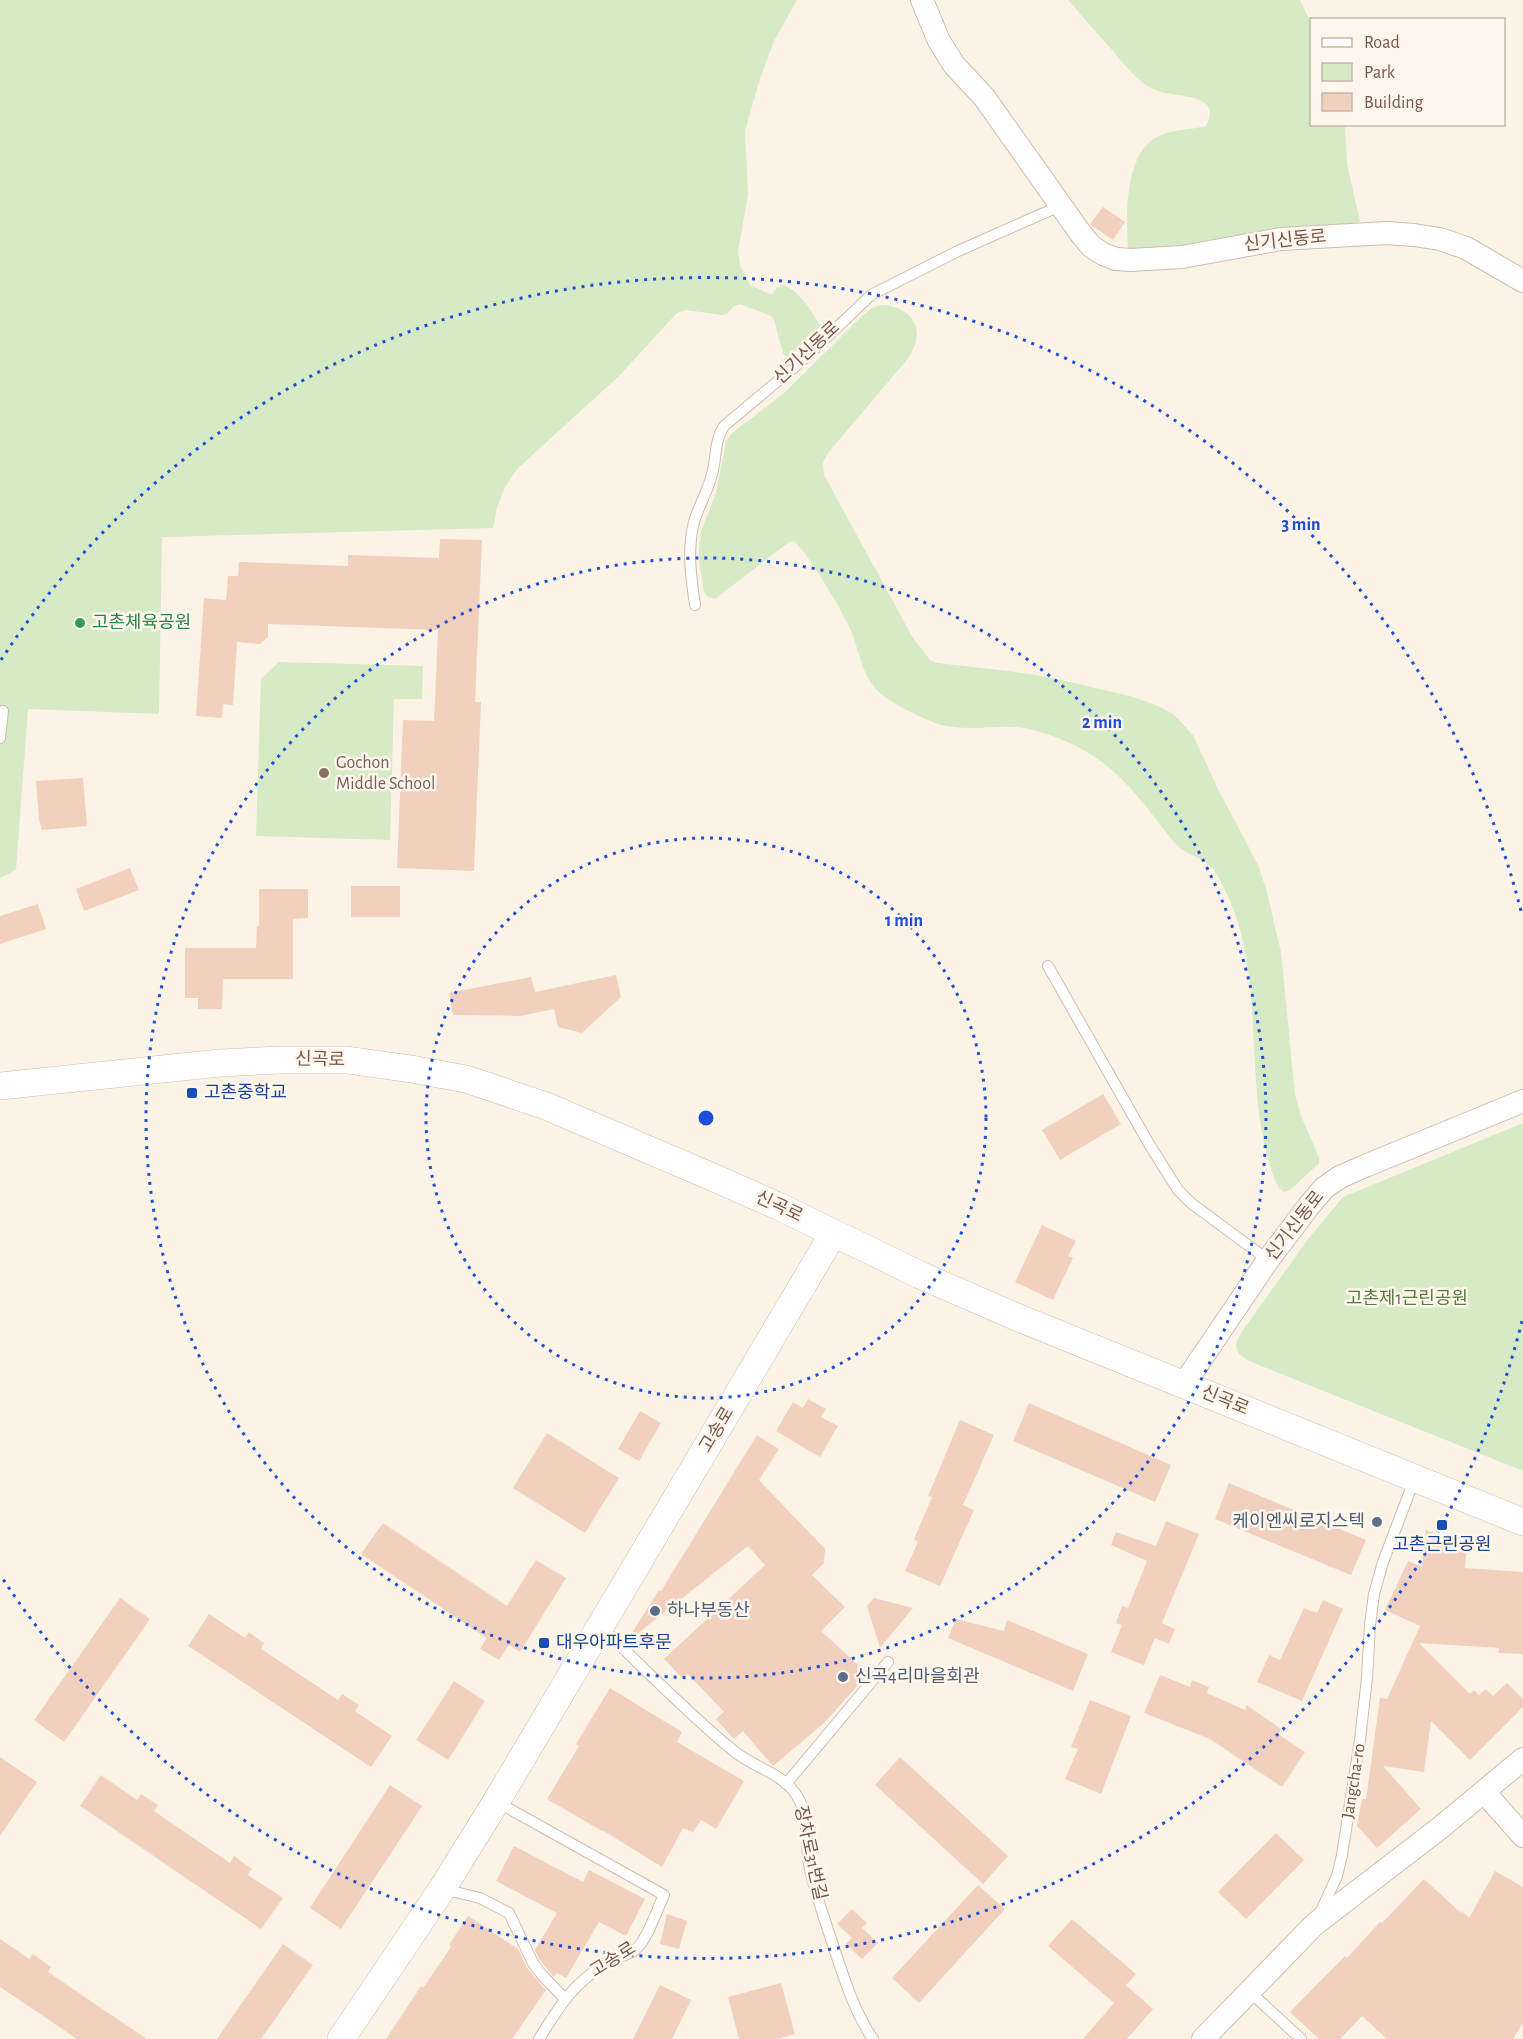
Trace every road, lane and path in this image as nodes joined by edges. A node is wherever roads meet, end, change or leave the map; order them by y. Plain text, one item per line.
1 (922, 0) edge
2 (1060, 206) junction
3 (1523, 281) edge
4 (695, 605) dead end
5 (3, 711) dead end
6 (0, 738) edge
7 (1048, 966) dead end
8 (0, 1086) edge
9 (1523, 1101) edge
10 (833, 1234) junction
11 (1268, 1260) junction
12 (1184, 1384) junction
13 (1414, 1478) junction
14 (1523, 1522) edge
15 (600, 1626) junction
16 (888, 1662) dead end
17 (1523, 1759) edge
18 (786, 1784) junction
19 (1484, 1792) junction
20 (496, 1802) junction
21 (1523, 1836) edge
22 (442, 1889) junction
23 (1315, 1924) junction
24 (1249, 1991) junction
25 (564, 1998) junction
26 (341, 2039) edge
27 (539, 2039) edge
28 (873, 2039) edge
29 (1203, 2039) edge
30 (1301, 2039) edge

1 - 2 street, 신기신동로
2 - 3 street, 신기신동로
2 - 4 lane, 신기신동로
5 - 6 lane
7 - 11 lane
8 - 10 street, 신곡로
9 - 11 street, 신기신동로
10 - 12 street, 신곡로
10 - 15 street, 고송로
11 - 12 street, 신기신동로
12 - 13 street, 신곡로
13 - 14 street, 신곡로
13 - 23 lane, Jangcha-ro
15 - 18 lane
15 - 20 street, 고송로
16 - 18 lane, 장차로31번길
17 - 19 street
18 - 28 lane, 장차로31번길
19 - 21 street
19 - 23 street
20 - 22 street, 고송로
20 - 25 lane, 고송로
22 - 25 lane
22 - 26 street, 고송로
23 - 24 street, Jangcha-ro
24 - 29 street, Jangcha-ro
24 - 30 lane
25 - 27 lane, 고송로

